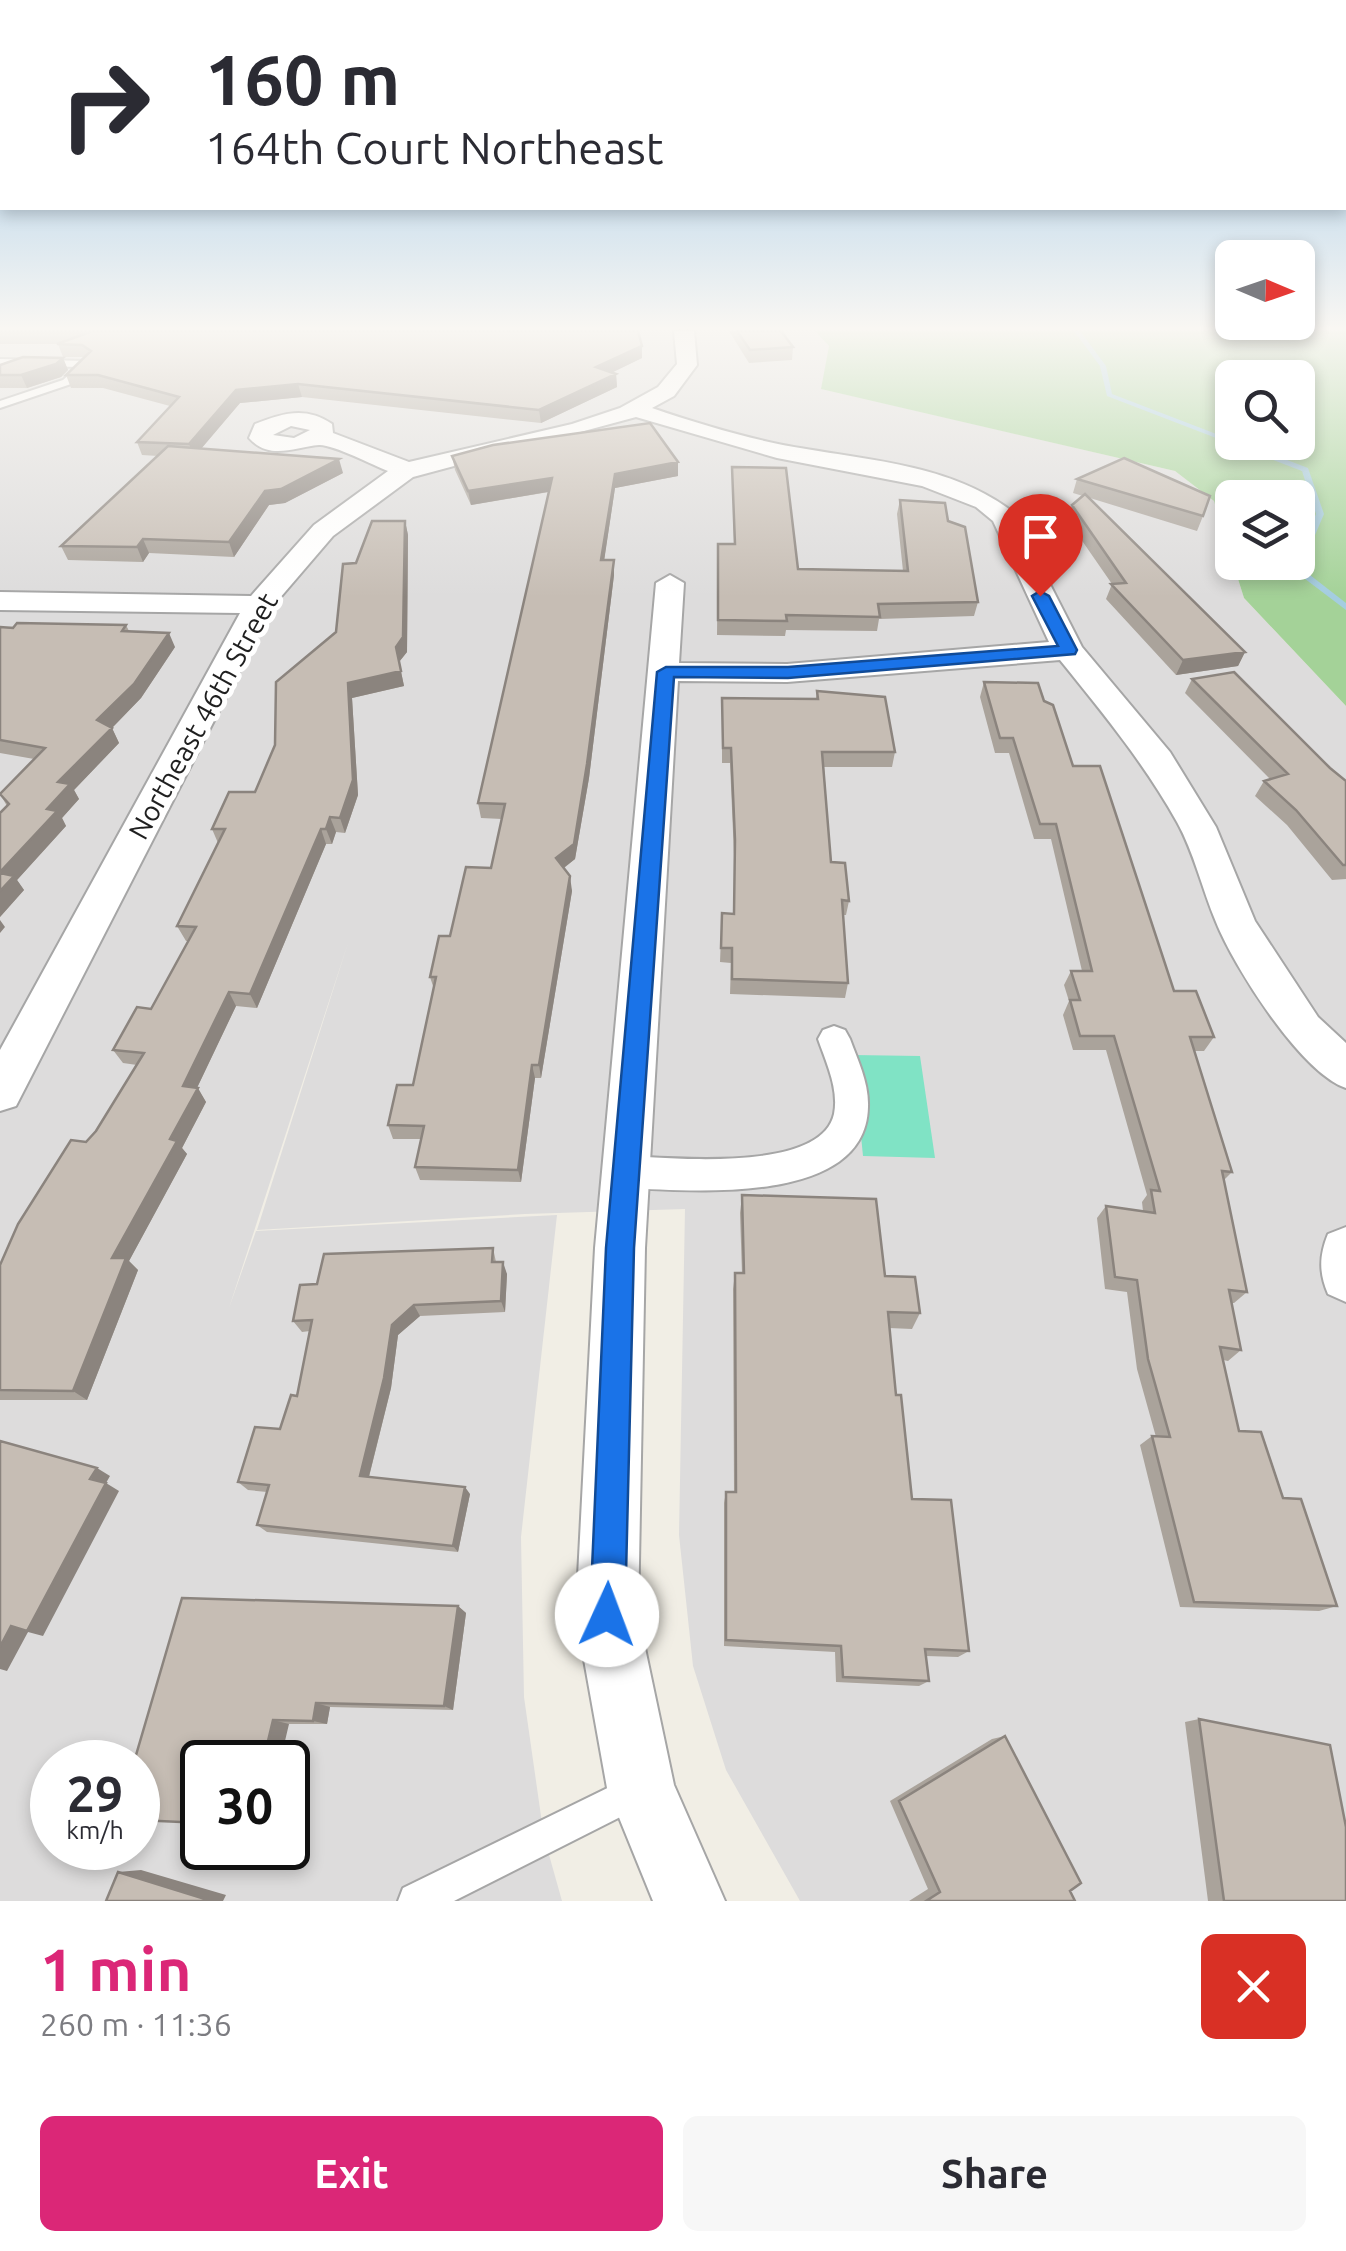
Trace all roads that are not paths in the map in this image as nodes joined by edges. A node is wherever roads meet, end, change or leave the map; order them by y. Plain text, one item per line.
1 (610, 420) edge
2 (664, 420) edge
3 (319, 436) dead end
4 (407, 470) junction
5 (670, 583) dead end
6 (0, 601) edge
7 (259, 605) junction
8 (1068, 650) junction
9 (666, 672) junction
10 (834, 1039) dead end
11 (1346, 1070) edge
12 (0, 1092) edge
13 (626, 1172) junction
14 (1346, 1251) edge
15 (1346, 1277) edge
16 (640, 1788) junction
17 (416, 1901) edge
18 (689, 1901) edge

1 - 4 street, Northeast 46th Street
2 - 8 street
3 - 4 street
4 - 7 street, Northeast 46th Street
5 - 9 street
6 - 7 street
7 - 12 street, Northeast 46th Street
8 - 9 street
8 - 11 street
9 - 13 street
10 - 13 street
13 - 16 street
14 - 15 street
16 - 17 lane
16 - 18 street

